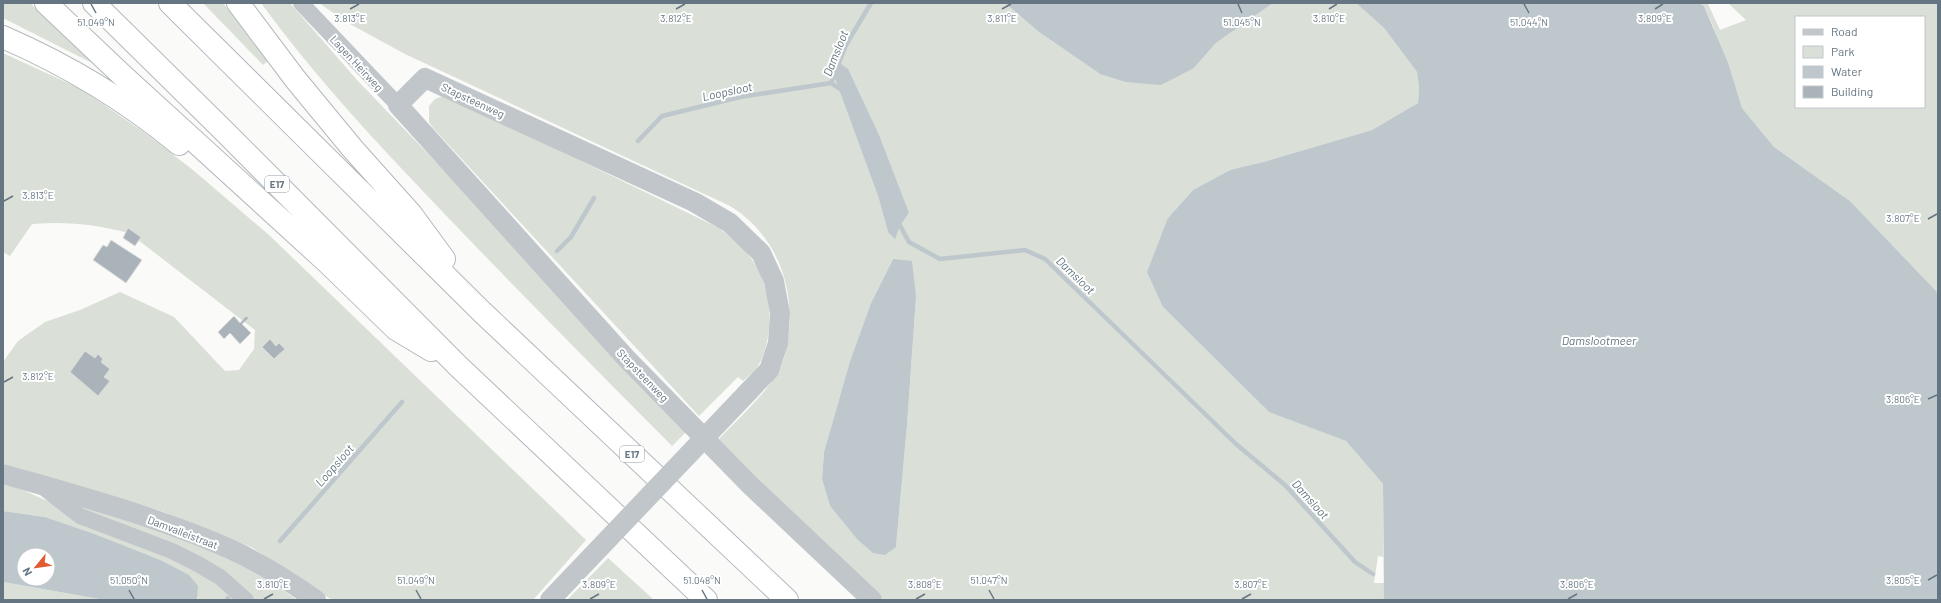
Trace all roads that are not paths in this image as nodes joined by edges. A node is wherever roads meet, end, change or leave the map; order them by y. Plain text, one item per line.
1 (46, 3) edge
2 (94, 3) edge
3 (170, 3) edge
4 (238, 3) edge
5 (301, 3) edge
6 (3, 37) edge
7 (398, 105) junction
8 (327, 262) junction
9 (482, 312) junction
10 (458, 366) junction
11 (3, 474) edge
12 (41, 486) junction
13 (246, 600) edge
14 (316, 600) edge
15 (550, 600) edge
16 (706, 600) edge
17 (787, 600) edge
18 (872, 600) edge

1 - 8 highway
2 - 10 highway, E17
3 - 9 highway, E17
4 - 9 highway
5 - 7 street, Lagen Heirweg
6 - 8 highway
7 - 15 street, Stapsteenweg, bridge
7 - 18 street, Stapsteenweg
8 - 10 highway
9 - 17 highway, E17
10 - 16 highway, E17
11 - 12 street, Damvalleistraat
12 - 13 street, Damvalleistraat
12 - 14 street, Damvalleistraat

